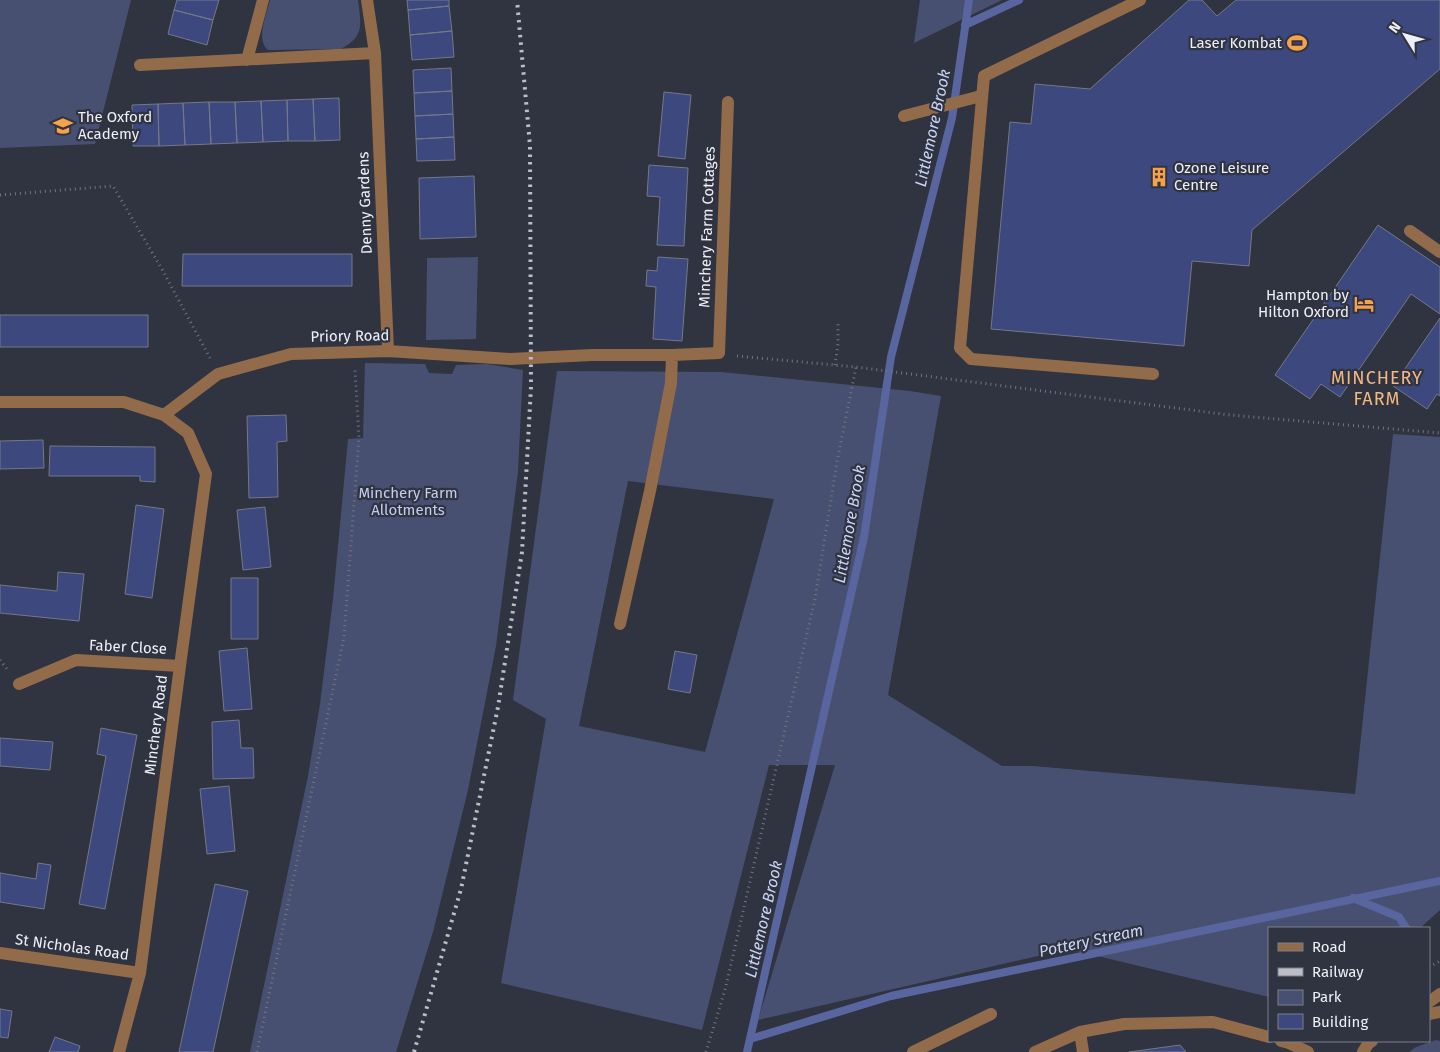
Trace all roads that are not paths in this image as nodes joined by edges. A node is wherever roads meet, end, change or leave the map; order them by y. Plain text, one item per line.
1 (263, 0) edge
2 (367, 0) edge
3 (1140, 0) edge
4 (375, 53) junction
5 (248, 60) junction
6 (140, 65) dead end
7 (982, 96) junction
8 (728, 102) dead end
9 (904, 116) dead end
10 (1410, 231) dead end
11 (1440, 252) edge
12 (388, 351) junction
13 (719, 353) joint
14 (672, 355) junction
15 (1153, 374) dead end
16 (0, 402) edge
17 (164, 416) junction
18 (620, 624) dead end
19 (180, 666) junction
20 (18, 684) dead end
21 (0, 953) edge
22 (140, 973) junction
23 (991, 1014) dead end
24 (1080, 1032) junction
25 (1268, 1037) edge
26 (1283, 1042) edge
27 (1371, 1042) edge
28 (119, 1052) edge
29 (913, 1052) edge
30 (1035, 1052) edge
31 (1083, 1052) edge
32 (1308, 1052) edge
33 (1363, 1052) edge

1 - 5 street
2 - 4 street, Denny Gardens
3 - 7 street
4 - 5 street
4 - 12 street, Denny Gardens
5 - 6 street
7 - 9 street
7 - 15 street
8 - 13 street, Minchery Farm Cottages
10 - 11 street
12 - 14 street, Priory Road
12 - 17 street, Priory Road
13 - 14 street, Priory Road
14 - 18 street
16 - 17 street
17 - 19 street, Minchery Road
19 - 20 street, Faber Close
19 - 22 street, Minchery Road
21 - 22 street, St Nicholas Road
22 - 28 street, Minchery Road
23 - 29 street
24 - 25 street
24 - 30 street
24 - 31 street
26 - 32 street
27 - 33 street

